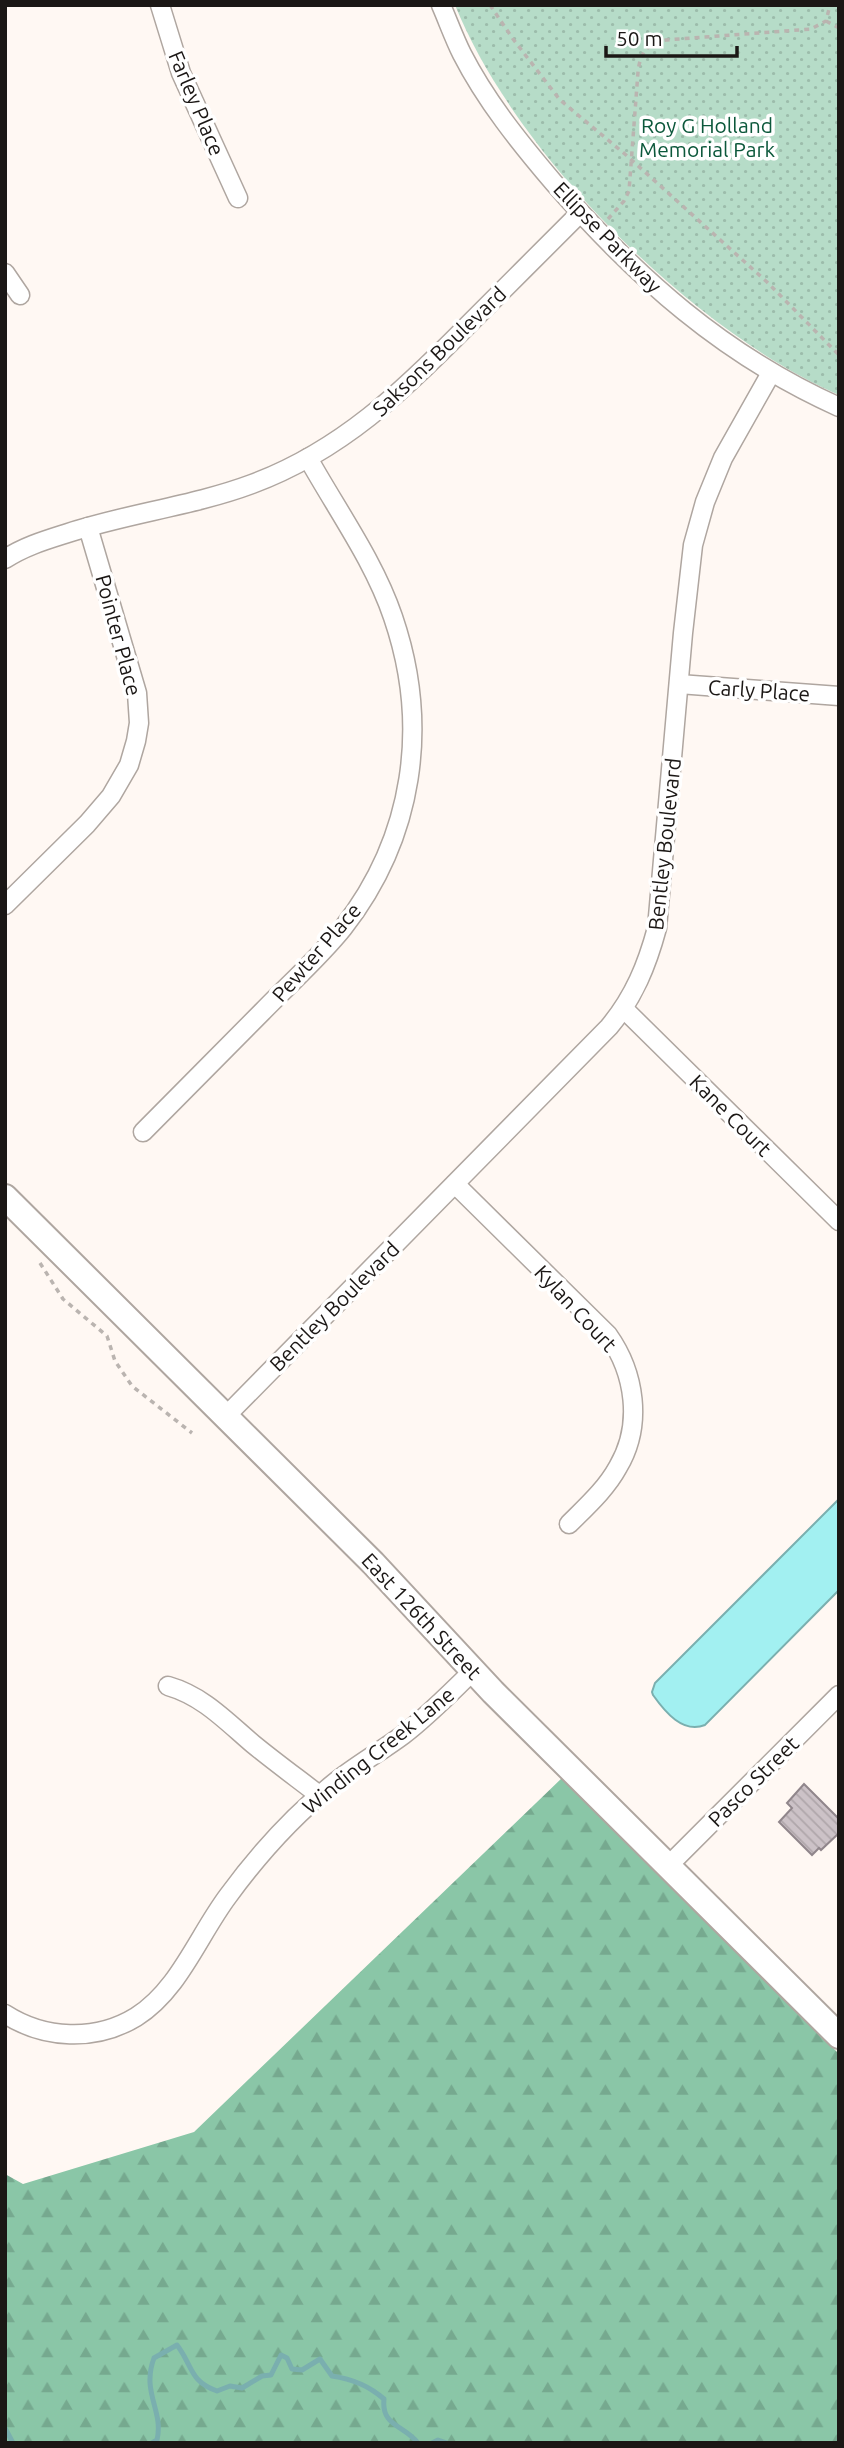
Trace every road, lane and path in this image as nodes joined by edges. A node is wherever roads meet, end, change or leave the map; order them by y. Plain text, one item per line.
1 (160, 5) edge
2 (441, 5) edge
3 (490, 5) edge
4 (830, 5) edge
5 (826, 22) junction
6 (839, 28) edge
7 (631, 159) junction
8 (238, 198) dead end
9 (580, 212) junction
10 (605, 222) dead end
11 (5, 273) edge
12 (20, 295) dead end
13 (839, 355) edge
14 (771, 373) junction
15 (839, 407) edge
16 (308, 458) junction
17 (88, 527) junction
18 (5, 559) edge
19 (679, 684) junction
20 (839, 696) edge
21 (5, 905) edge
22 (624, 1009) junction
23 (143, 1132) dead end
24 (455, 1184) junction
25 (5, 1197) edge
26 (839, 1221) edge
27 (36, 1259) dead end
28 (226, 1416) junction
29 (192, 1433) dead end
30 (569, 1524) dead end
31 (473, 1671) junction
32 (168, 1686) dead end
33 (839, 1695) edge
34 (319, 1795) junction
35 (667, 1867) junction
36 (5, 2014) edge
37 (839, 2036) edge

1 - 8 street, Farley Place
2 - 9 street, Ellipse Parkway
3 - 7 path
4 - 5 path
5 - 6 path
5 - 7 path
7 - 10 path
7 - 13 path
9 - 14 street, Ellipse Parkway
9 - 16 street, Saksons Boulevard
11 - 12 street
14 - 15 street, Ellipse Parkway
14 - 19 street, Bentley Boulevard
16 - 17 street, Saksons Boulevard
16 - 23 street, Pewter Place
17 - 18 street, Saksons Boulevard
17 - 21 street, Pointer Place
19 - 20 street, Carly Place
19 - 22 street, Bentley Boulevard
22 - 24 street, Bentley Boulevard
22 - 26 street, Kane Court
24 - 28 street, Bentley Boulevard
24 - 30 street, Kylan Court
25 - 28 main road, East 126th Street
27 - 29 path
28 - 31 main road, East 126th Street
31 - 34 street, Winding Creek Lane
31 - 35 main road, East 126th Street
32 - 34 street
33 - 35 street, Pasco Street
34 - 36 street, Winding Creek Lane
35 - 37 main road, East 126th Street

